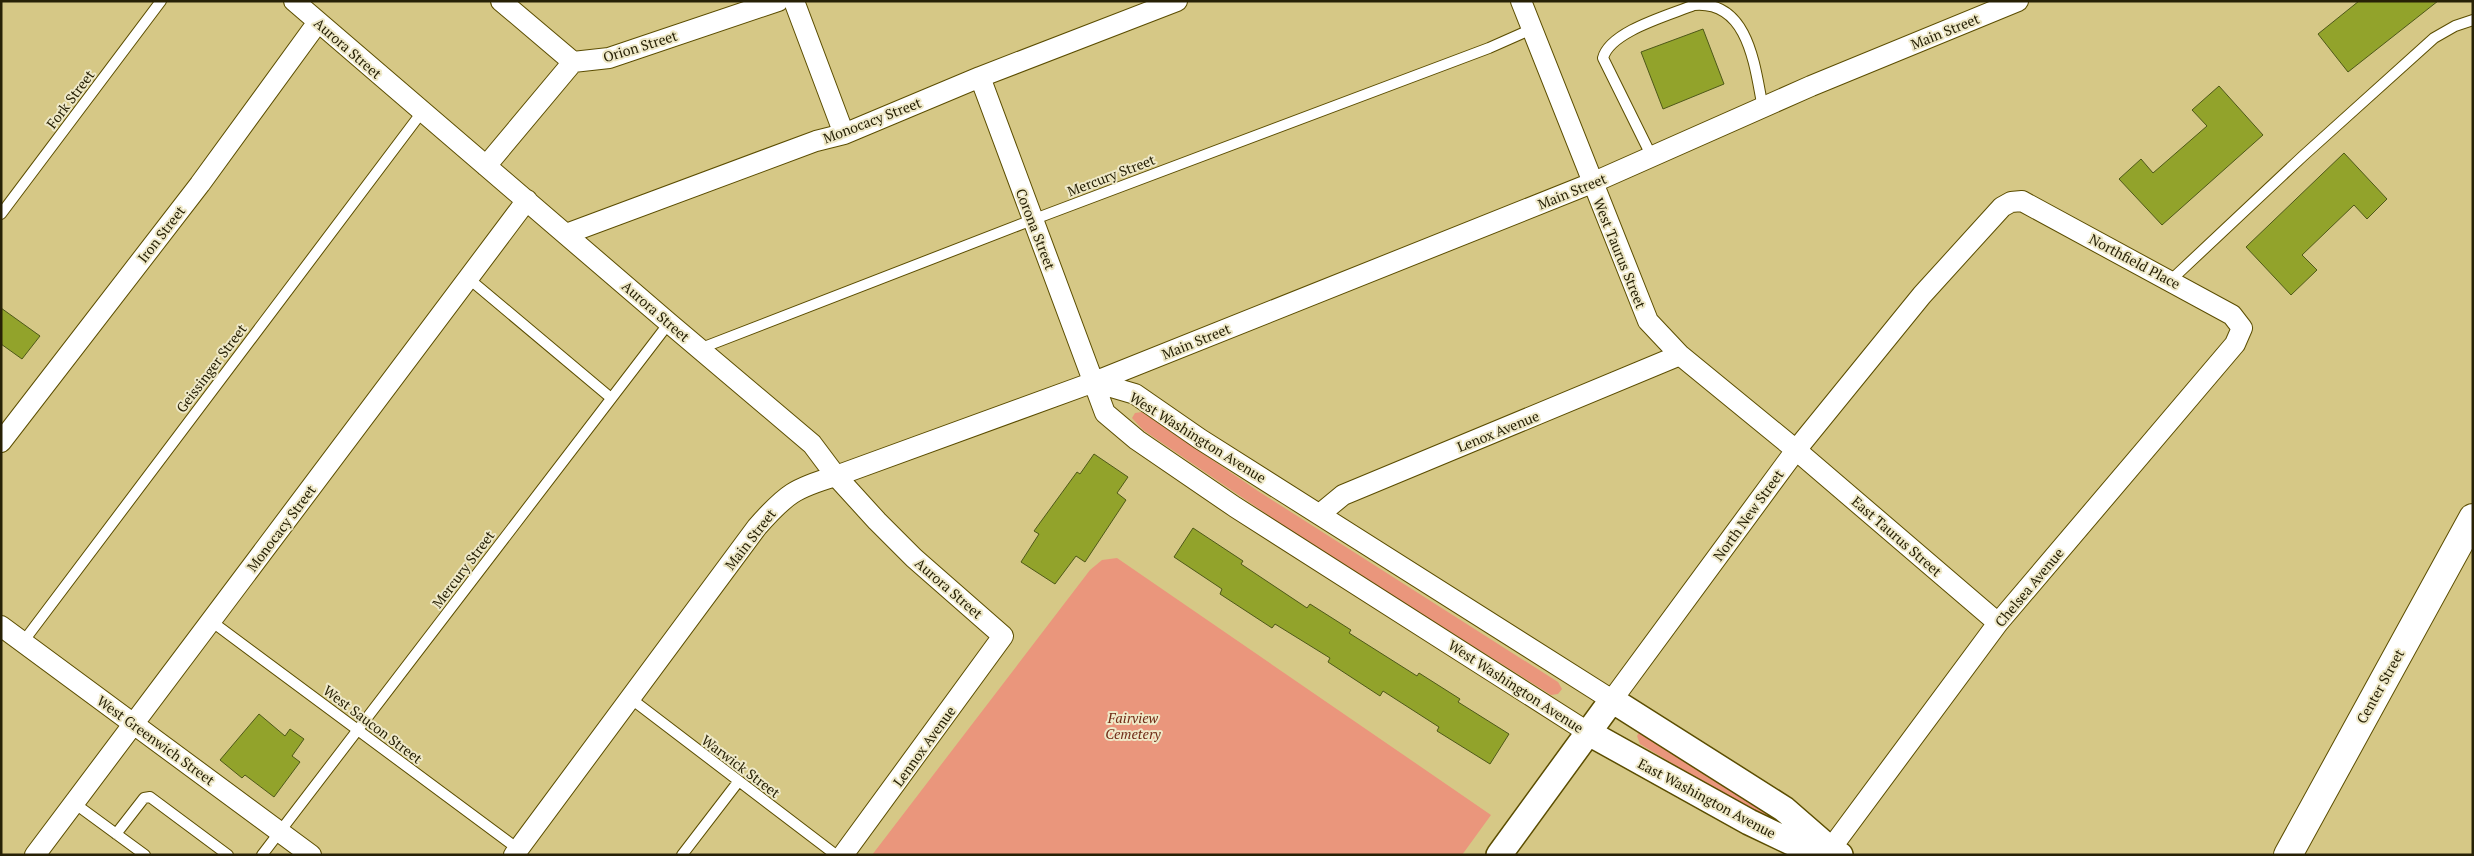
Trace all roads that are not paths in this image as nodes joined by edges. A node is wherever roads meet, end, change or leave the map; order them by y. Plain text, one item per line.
1 (161, 1) edge
2 (294, 1) edge
3 (501, 1) edge
4 (778, 1) edge
5 (794, 1) edge
6 (1177, 1) edge
7 (1521, 1) edge
8 (2018, 1) edge
9 (2473, 20) edge
10 (318, 22) junction
11 (1532, 29) junction
12 (573, 62) junction
13 (980, 76) junction
14 (1763, 108) junction
15 (422, 112) junction
16 (844, 134) junction
17 (1652, 156) junction
18 (486, 166) junction
19 (1592, 183) junction
20 (527, 200) junction
21 (2022, 201) joint
22 (1, 214) edge
23 (1032, 220) junction
24 (566, 234) junction
25 (468, 278) junction
26 (2171, 280) junction
27 (669, 323) junction
28 (2242, 328) joint
29 (700, 349) junction
30 (1680, 355) junction
31 (1094, 382) junction
32 (611, 398) junction
33 (1, 442) edge
34 (1796, 450) junction
35 (836, 476) junction
36 (1320, 514) junction
37 (2473, 518) edge
38 (211, 621) junction
39 (1998, 623) junction
40 (1, 626) edge
41 (1003, 636) joint
42 (23, 642) junction
43 (630, 698) junction
44 (1612, 700) junction
45 (134, 724) junction
46 (358, 730) junction
47 (1589, 733) junction
48 (738, 782) junction
49 (74, 803) junction
50 (281, 832) junction
51 (116, 834) junction
52 (516, 852) edge
53 (1832, 853) edge
54 (35, 855) edge
55 (145, 855) edge
56 (228, 855) edge
57 (262, 855) edge
58 (312, 855) edge
59 (682, 855) edge
60 (836, 855) edge
61 (843, 855) edge
62 (1499, 855) edge
63 (2288, 855) edge

1 - 22 lane, Fork Street
2 - 10 street, Aurora Street
3 - 12 street
4 - 12 street, Orion Street
5 - 16 street
6 - 13 street, Monocacy Street
7 - 11 street, West Taurus Street
8 - 14 street, Main Street
9 - 26 lane
10 - 15 street, Aurora Street
10 - 33 street, Iron Street
11 - 19 street, West Taurus Street
11 - 23 lane, Mercury Street
12 - 18 street
13 - 16 street, Monocacy Street
13 - 23 street, Corona Street
14 - 17 street, Main Street
14 - 17 lane
15 - 18 street, Aurora Street
15 - 42 lane, Geissinger Street
16 - 24 street, Monocacy Street
17 - 19 street, Main Street
18 - 20 street, Aurora Street
19 - 30 street, West Taurus Street
19 - 31 street, Main Street
20 - 24 street, Aurora Street
20 - 25 street, Monocacy Street
21 - 26 street, Northfield Place
21 - 34 street, North New Street
23 - 29 lane, Mercury Street
23 - 31 street, Corona Street
24 - 27 street, Aurora Street
25 - 32 lane
25 - 38 street, Monocacy Street
26 - 28 street, Northfield Place
27 - 29 street, Aurora Street
27 - 32 lane, Mercury Street
28 - 39 street, Chelsea Avenue
29 - 35 street, Aurora Street
30 - 34 street, West Taurus Street
30 - 36 street, Lenox Avenue
31 - 35 street, Main Street
31 - 36 street, West Washington Avenue
31 - 47 street, West Washington Avenue
32 - 46 lane, Mercury Street
34 - 39 street, East Taurus Street
34 - 44 street, North New Street
35 - 41 street, Aurora Street
35 - 43 street, Main Street
36 - 44 street, West Washington Avenue
37 - 63 main road, Center Street
38 - 45 street, Monocacy Street
38 - 46 lane, West Saucon Street
39 - 53 street, Chelsea Avenue
40 - 42 street, West Greenwich Street
41 - 61 street, Lennox Avenue
42 - 45 street, West Greenwich Street
43 - 48 lane, Warwick Street
43 - 52 street, Main Street
44 - 47 street, North New Street
44 - 53 street, East Washington Avenue
45 - 49 street, Monocacy Street
45 - 50 street, West Greenwich Street
46 - 50 lane, Mercury Street
46 - 52 lane, West Saucon Street
47 - 53 street, East Washington Avenue
47 - 62 street, North New Street
48 - 59 lane
48 - 60 lane, Warwick Street
49 - 51 lane
49 - 54 street, Monocacy Street
50 - 57 lane, Mercury Street
50 - 58 street, West Greenwich Street
51 - 55 lane
51 - 56 lane

